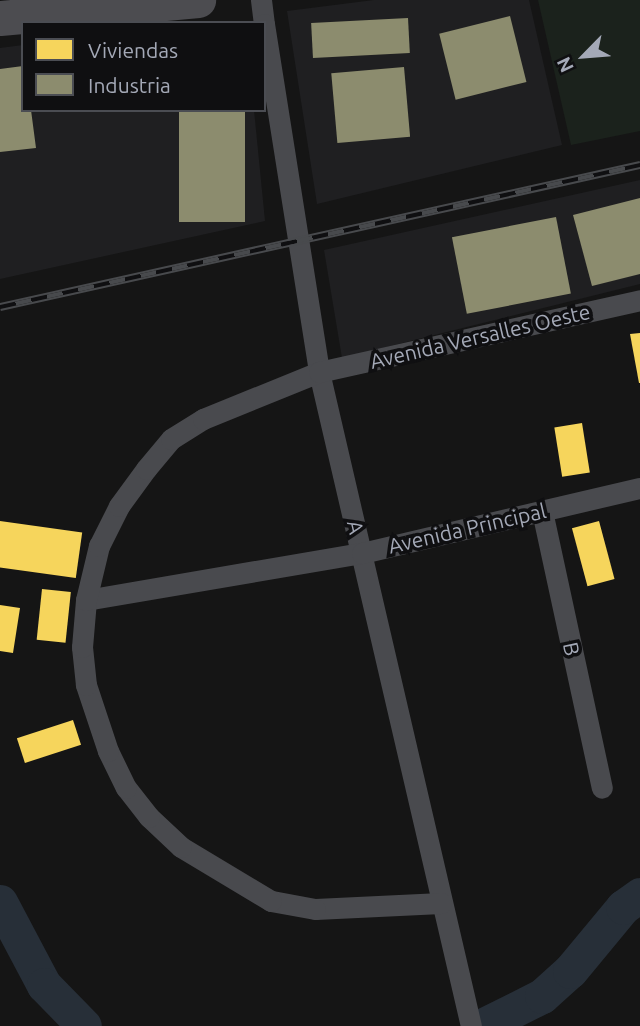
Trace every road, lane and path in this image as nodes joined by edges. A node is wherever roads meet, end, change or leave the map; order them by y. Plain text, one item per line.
1 (198, 0) edge
2 (261, 0) edge
3 (0, 18) edge
4 (264, 21) edge
5 (266, 36) edge
6 (640, 300) edge
7 (319, 372) junction
8 (640, 488) edge
9 (542, 511) junction
10 (362, 553) junction
11 (86, 600) junction
12 (602, 788) dead end
13 (441, 903) junction
14 (471, 1026) edge

1 - 3 highway
2 - 4 street, A
5 - 7 street, A
6 - 7 street, Avenida Versalles Oeste
7 - 10 street, A
7 - 11 street, Avenida Versalles Oeste
8 - 9 street, Avenida Principal
9 - 10 street, Avenida Principal
9 - 12 street, B
10 - 11 street, Avenida Principal
10 - 13 street, A
11 - 13 street, Avenida Versalles Oeste
13 - 14 street, A

